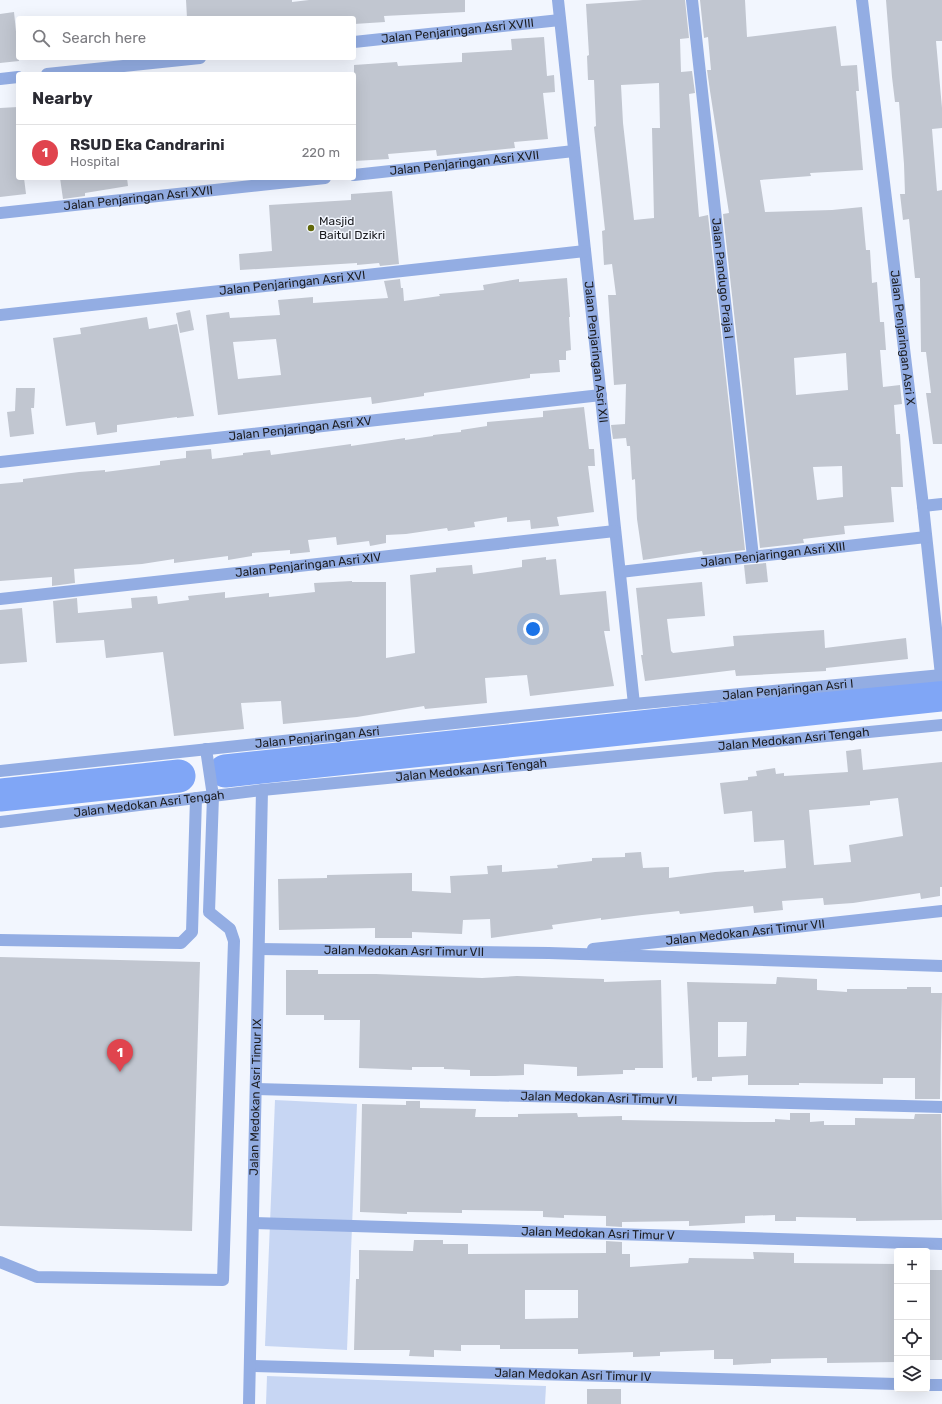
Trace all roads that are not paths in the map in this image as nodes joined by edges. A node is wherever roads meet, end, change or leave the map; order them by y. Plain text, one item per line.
1 (558, 0) edge
2 (692, 0) edge
3 (862, 0) edge
4 (560, 20) junction
5 (356, 42) edge
6 (181, 60) edge
7 (66, 72) edge
8 (16, 77) edge
9 (0, 79) edge
10 (574, 151) junction
11 (356, 175) edge
12 (306, 180) edge
13 (0, 213) edge
14 (585, 251) junction
15 (0, 315) edge
16 (601, 395) junction
17 (0, 462) edge
18 (942, 504) edge
19 (923, 506) junction
20 (615, 531) junction
21 (926, 536) junction
22 (753, 557) junction
23 (620, 572) junction
24 (0, 599) edge
25 (941, 675) edge
26 (634, 704) junction
27 (942, 725) edge
28 (206, 749) junction
29 (0, 771) edge
30 (262, 790) junction
31 (213, 796) junction
32 (196, 798) junction
33 (0, 822) edge
34 (942, 911) edge
35 (192, 912) junction
36 (209, 912) junction
37 (0, 940) edge
38 (258, 949) junction
39 (549, 953) junction
40 (942, 966) edge
41 (256, 1089) junction
42 (942, 1107) edge
43 (253, 1223) junction
44 (942, 1244) edge
45 (0, 1262) edge
46 (250, 1366) junction
47 (894, 1384) edge
48 (930, 1385) edge
49 (942, 1385) edge
50 (249, 1404) edge

1 - 4 street, Jalan Penjaringan Asri XII
2 - 22 street, Jalan Pandugo Praja I
3 - 19 street, Jalan Penjaringan Asri X
4 - 5 street, Jalan Penjaringan Asri XVIII
4 - 10 street, Jalan Penjaringan Asri XII
6 - 7 street
8 - 9 street
10 - 11 street, Jalan Penjaringan Asri XVII
10 - 14 street, Jalan Penjaringan Asri XII
12 - 13 street, Jalan Penjaringan Asri XVII
14 - 15 street, Jalan Penjaringan Asri XVI
14 - 16 street, Jalan Penjaringan Asri XII
16 - 17 street, Jalan Penjaringan Asri XV
16 - 20 street, Jalan Penjaringan Asri XII
18 - 19 street
19 - 21 street, Jalan Penjaringan Asri X
20 - 23 street, Jalan Penjaringan Asri XII
20 - 24 street, Jalan Penjaringan Asri XIV
21 - 22 street, Jalan Penjaringan Asri XIII
21 - 25 street, Jalan Penjaringan Asri X
22 - 23 street, Jalan Penjaringan Asri XIII
23 - 26 street, Jalan Penjaringan Asri XII
25 - 26 street, Jalan Penjaringan Asri I
26 - 28 street, Jalan Penjaringan Asri
27 - 30 street, Jalan Medokan Asri Tengah
28 - 29 street, Jalan Penjaringan Asri
28 - 31 street
30 - 31 street, Jalan Medokan Asri Tengah
30 - 38 street, Jalan Medokan Asri Timur IX
31 - 32 street, Jalan Medokan Asri Tengah
31 - 36 street
32 - 33 street, Jalan Medokan Asri Tengah
32 - 35 street
34 - 39 street, Jalan Medokan Asri Timur VII
35 - 36 street
35 - 37 street
36 - 45 street
38 - 39 street, Jalan Medokan Asri Timur VII
38 - 41 street, Jalan Medokan Asri Timur IX
39 - 40 street, Jalan Medokan Asri Timur VII
41 - 42 street, Jalan Medokan Asri Timur VI
41 - 43 street, Jalan Medokan Asri Timur IX
43 - 44 street, Jalan Medokan Asri Timur V
43 - 46 street, Jalan Medokan Asri Timur IX
46 - 47 street, Jalan Medokan Asri Timur IV
46 - 50 street, Jalan Medokan Asri Timur IX
48 - 49 street

